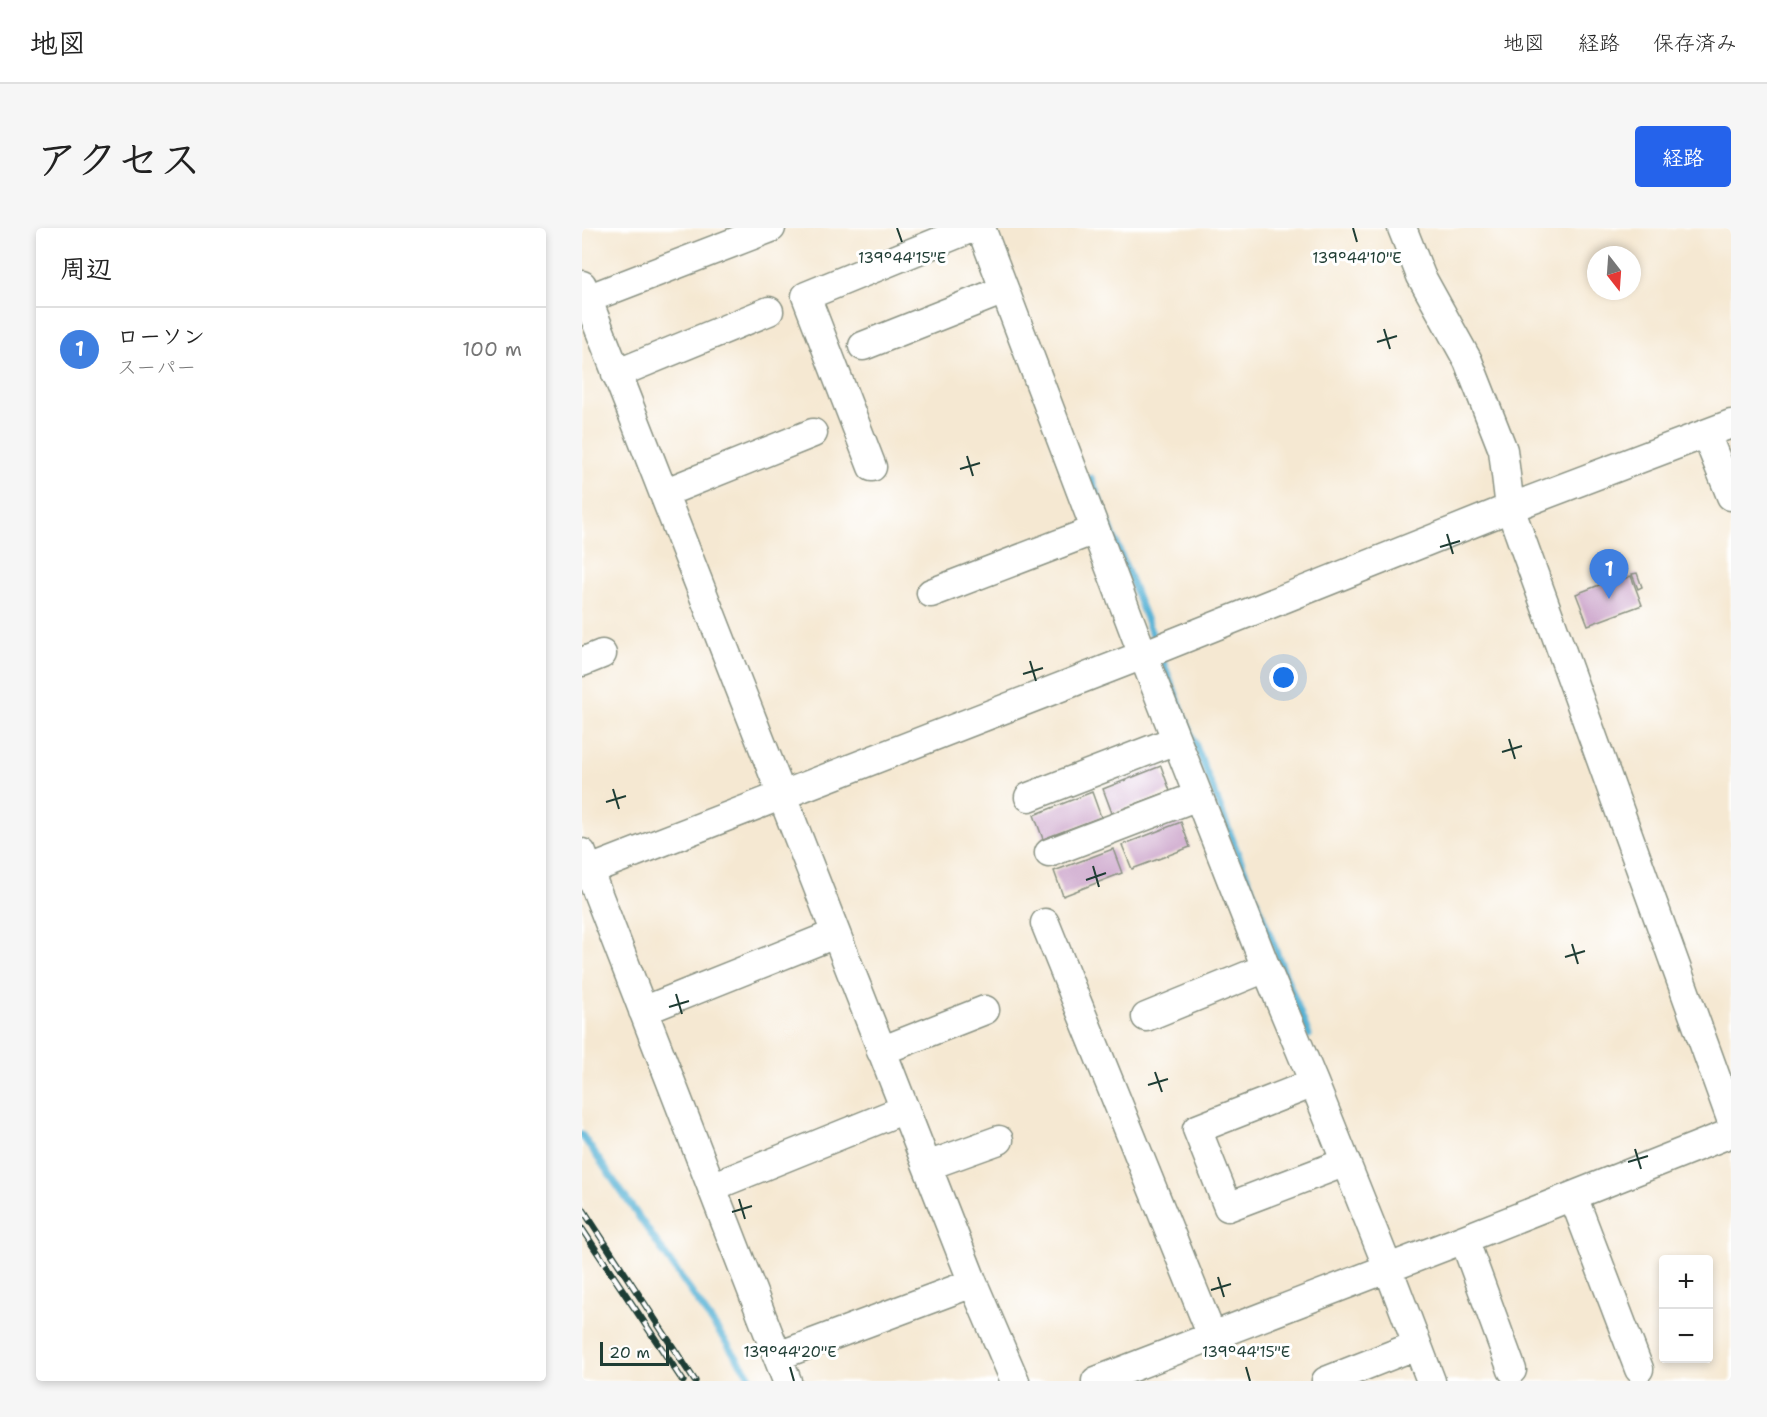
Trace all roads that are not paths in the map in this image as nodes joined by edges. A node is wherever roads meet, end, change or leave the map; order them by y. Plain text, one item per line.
1 (771, 228) edge
2 (972, 228) edge
3 (981, 228) edge
4 (1402, 228) edge
5 (1004, 290) junction
6 (584, 295) edge
7 (770, 311) dead end
8 (863, 346) dead end
9 (616, 374) junction
10 (1719, 429) edge
11 (813, 433) dead end
12 (872, 467) dead end
13 (664, 493) junction
14 (1731, 496) edge
15 (1510, 508) junction
16 (1095, 530) junction
17 (931, 593) dead end
18 (1143, 655) junction
19 (1176, 740) junction
20 (780, 795) junction
21 (1198, 796) junction
22 (1029, 797) dead end
23 (1049, 854) dead end
24 (584, 865) edge
25 (1045, 923) dead end
26 (835, 934) junction
27 (1266, 968) junction
28 (985, 1010) dead end
29 (643, 1011) junction
30 (1146, 1017) dead end
31 (881, 1051) junction
32 (1314, 1083) junction
33 (905, 1110) junction
34 (1731, 1119) edge
35 (1731, 1133) edge
36 (999, 1140) dead end
37 (1346, 1162) junction
38 (927, 1166) junction
39 (712, 1187) junction
40 (1573, 1196) junction
41 (1464, 1239) junction
42 (1388, 1268) junction
43 (973, 1283) junction
44 (1212, 1336) junction
45 (1417, 1345) junction
46 (782, 1369) edge
47 (1639, 1369) dead end
48 (1512, 1370) dead end
49 (1015, 1381) edge
50 (1098, 1381) edge
51 (1326, 1381) edge
52 (1431, 1381) edge

1 - 6 street
2 - 12 street
3 - 5 street
4 - 15 street
5 - 8 street
5 - 16 street
6 - 9 street
7 - 9 street
9 - 13 street
10 - 14 street
10 - 15 street
11 - 13 street
13 - 20 street
15 - 18 street
15 - 34 street
16 - 17 street
16 - 18 street
18 - 19 street
18 - 20 street
19 - 21 street
19 - 22 street
20 - 24 street
20 - 26 street
21 - 23 street
21 - 27 street
24 - 29 street
25 - 44 street
26 - 29 street
26 - 31 street
27 - 30 street
27 - 32 street
28 - 31 street
29 - 39 street
31 - 33 street
32 - 37 street
32 - 37 street
33 - 38 street
33 - 39 street
35 - 40 street
36 - 38 street
37 - 42 street
38 - 43 street
39 - 46 street
40 - 41 street
40 - 47 street
41 - 42 street
41 - 48 street
42 - 44 street
42 - 45 street
43 - 46 street
43 - 49 street
44 - 50 street
45 - 51 street
45 - 52 street

